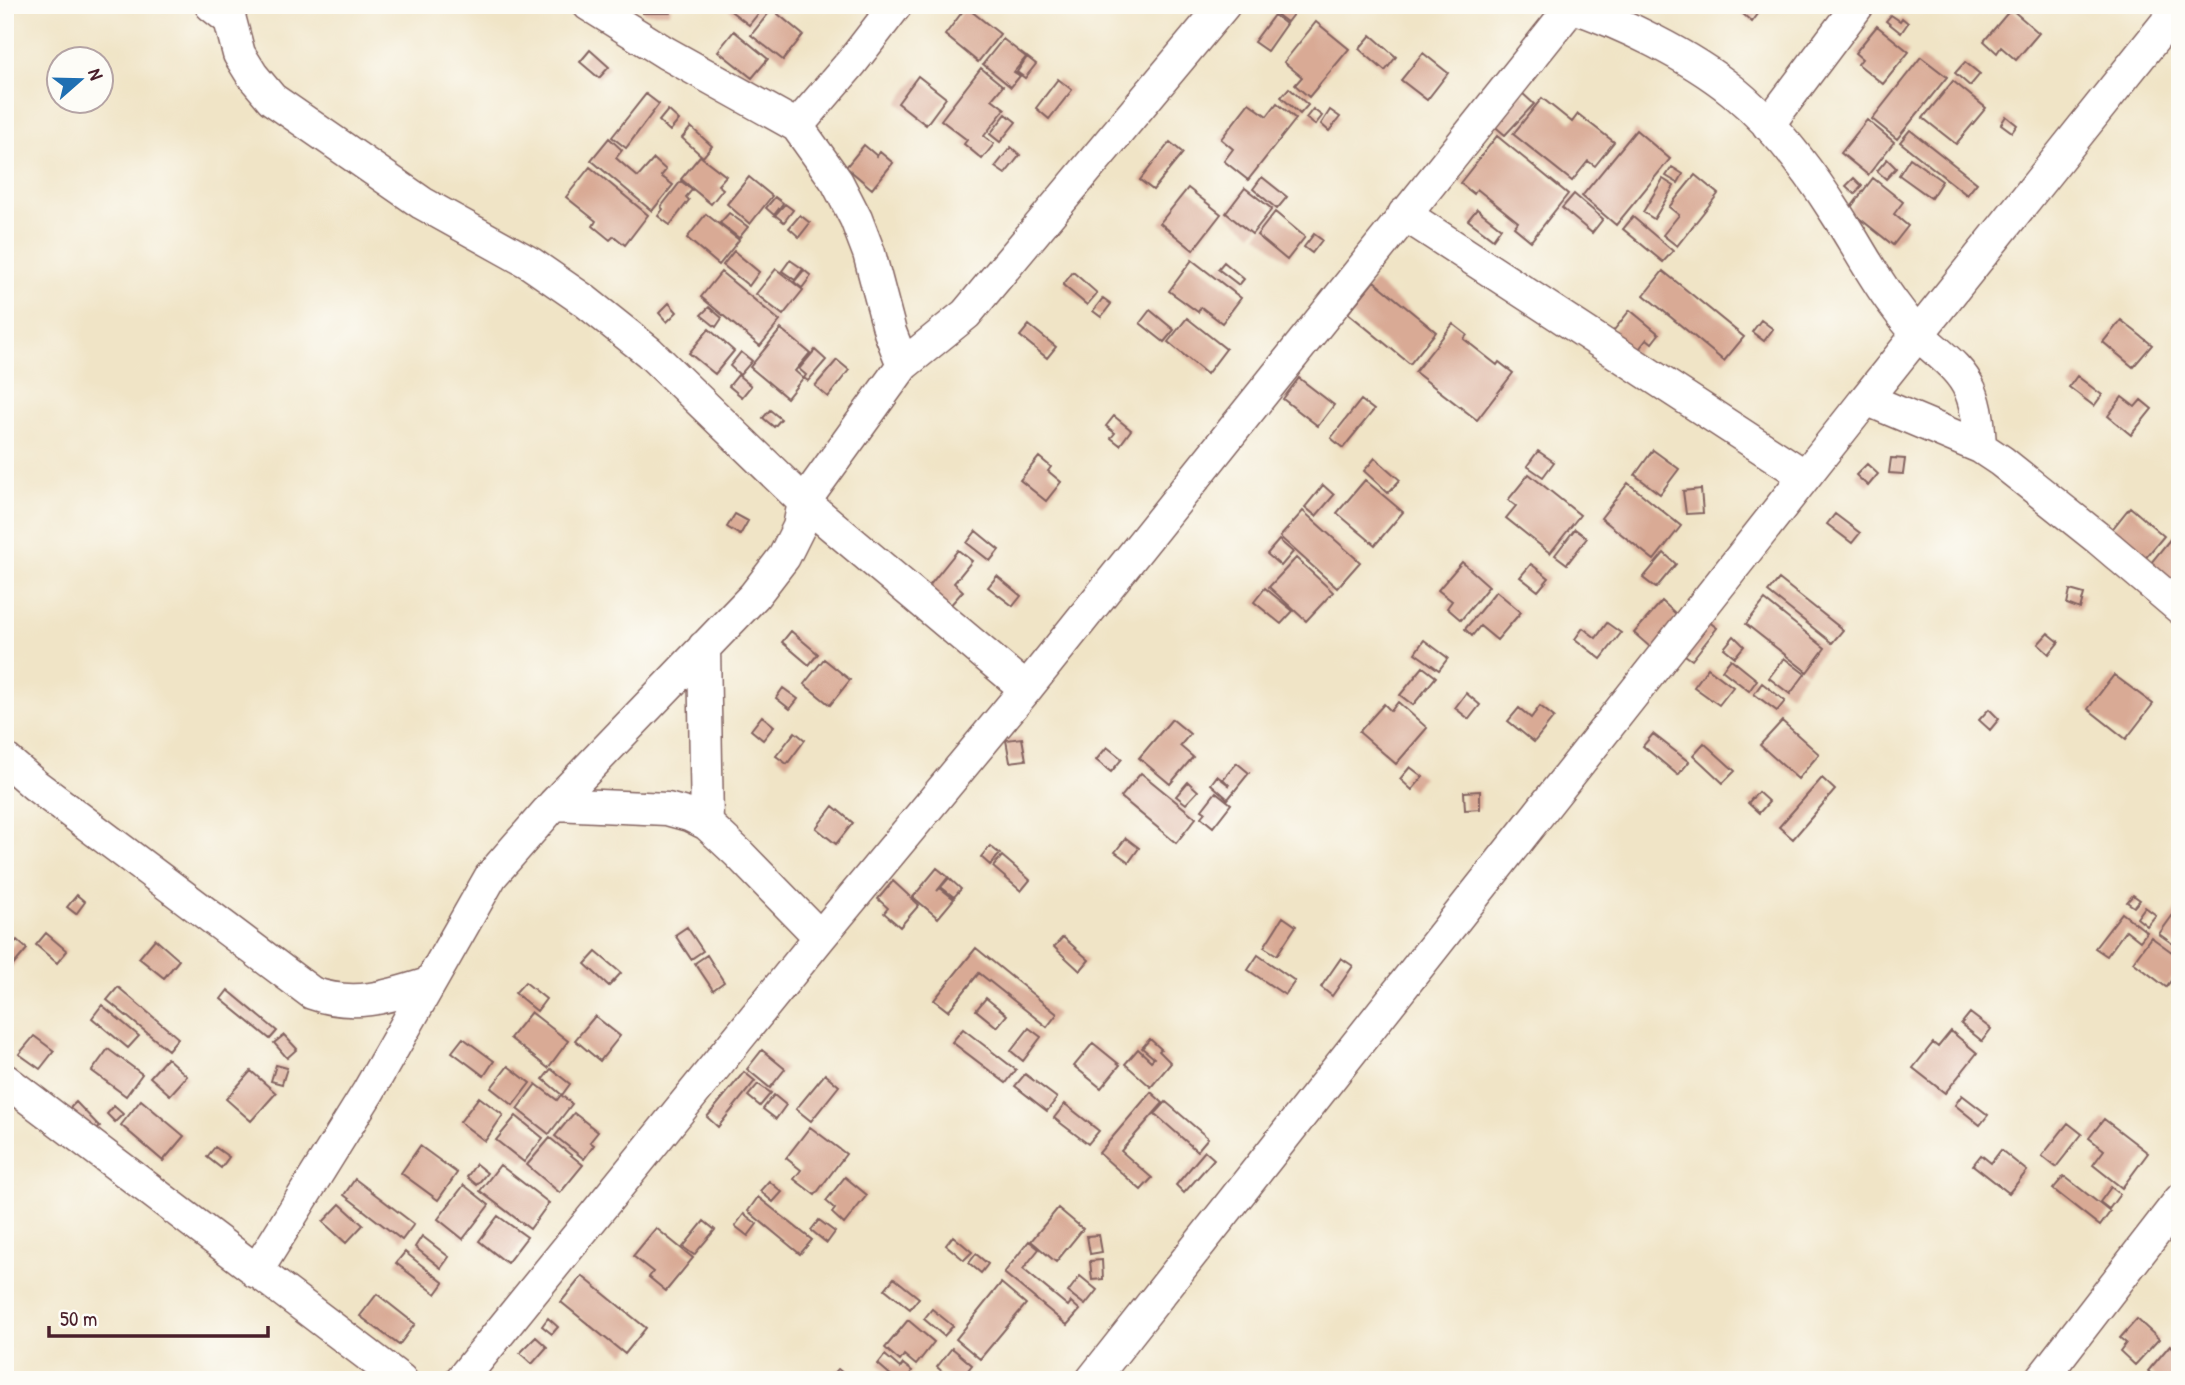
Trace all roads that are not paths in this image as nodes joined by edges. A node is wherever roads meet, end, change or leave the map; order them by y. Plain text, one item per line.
1 (589, 5) edge
2 (896, 5) edge
3 (1224, 5) edge
4 (1858, 5) edge
5 (1571, 6) edge
6 (2180, 6) edge
7 (228, 10) edge
8 (1768, 125) junction
9 (797, 126) junction
10 (1404, 214) junction
11 (1917, 333) junction
12 (904, 365) junction
13 (1866, 399) junction
14 (1980, 447) junction
15 (1805, 475) junction
16 (804, 502) junction
17 (2180, 608) edge
18 (704, 648) junction
19 (1026, 689) junction
20 (5, 759) edge
21 (554, 804) junction
22 (707, 824) junction
23 (820, 937) junction
24 (428, 984) junction
25 (5, 1080) edge
26 (2178, 1204) edge
27 (256, 1272) junction
28 (401, 1380) edge
29 (461, 1380) edge
30 (1092, 1380) edge
31 (2041, 1380) edge

1 - 9 street
2 - 9 street
3 - 12 street
4 - 8 street
5 - 8 street
5 - 10 street
6 - 11 street
7 - 16 street
8 - 11 street
9 - 12 street
10 - 15 street
10 - 19 street
11 - 13 street
11 - 14 street
12 - 16 street
13 - 14 street
13 - 15 street
14 - 17 street
15 - 30 street
16 - 18 street
16 - 19 street
18 - 21 street
18 - 22 street
19 - 23 street
20 - 24 street
21 - 22 street
21 - 24 street
22 - 23 street
23 - 29 street
24 - 27 street
25 - 27 street
26 - 31 street
27 - 28 street

